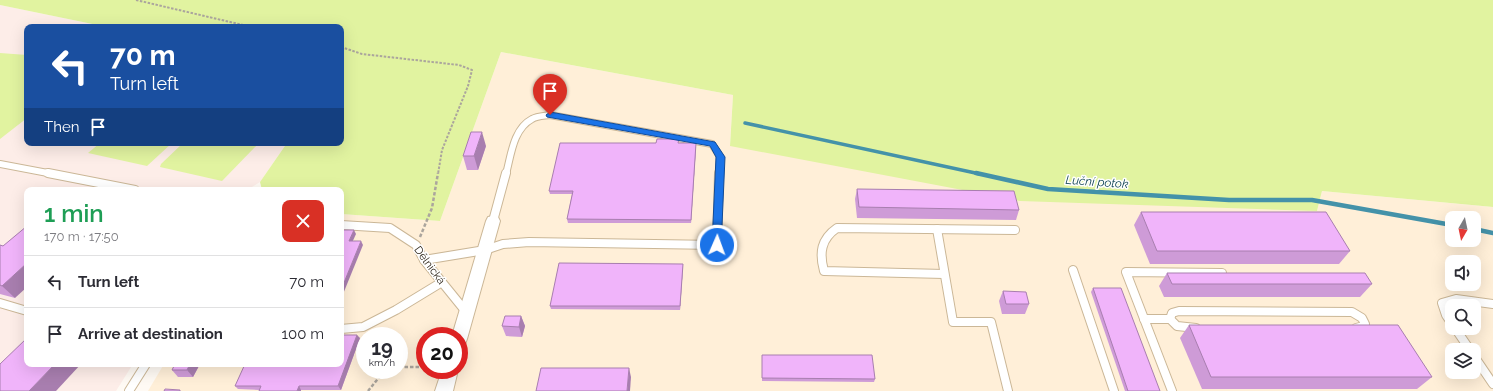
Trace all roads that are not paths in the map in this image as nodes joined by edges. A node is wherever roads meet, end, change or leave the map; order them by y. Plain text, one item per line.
1 (0, 164) edge
2 (119, 187) edge
3 (493, 222) joint
4 (344, 225) edge
5 (936, 229) junction
6 (1015, 230) dead end
7 (485, 250) junction
8 (424, 260) junction
9 (1073, 270) dead end
10 (1234, 273) edge
11 (944, 274) junction
12 (442, 282) junction
13 (1445, 302) edge
14 (1481, 302) edge
15 (0, 303) edge
16 (1493, 304) edge
17 (24, 308) edge
18 (1445, 312) edge
19 (466, 313) junction
20 (1144, 319) junction
21 (1170, 319) junction
22 (462, 327) edge
23 (1202, 328) edge
24 (1344, 328) edge
25 (344, 329) edge
26 (1481, 366) edge
27 (144, 367) edge
28 (447, 379) edge
29 (1493, 384) edge
30 (129, 391) edge
31 (444, 391) edge
32 (1008, 391) edge
33 (1114, 391) edge
34 (1172, 391) edge

1 - 2 lane
3 - 7 street
3 - 7 lane
4 - 8 lane, Dělnická
5 - 6 lane
5 - 11 lane
5 - 11 lane
7 - 8 lane
7 - 19 street
8 - 12 lane, Dělnická
9 - 33 lane
10 - 20 lane
11 - 32 lane
12 - 19 lane, Dělnická
12 - 25 lane
13 - 18 lane
14 - 16 lane
15 - 17 lane
19 - 22 street
20 - 21 lane
20 - 34 lane
21 - 23 lane
21 - 24 lane
26 - 29 lane
27 - 30 lane
28 - 31 street

